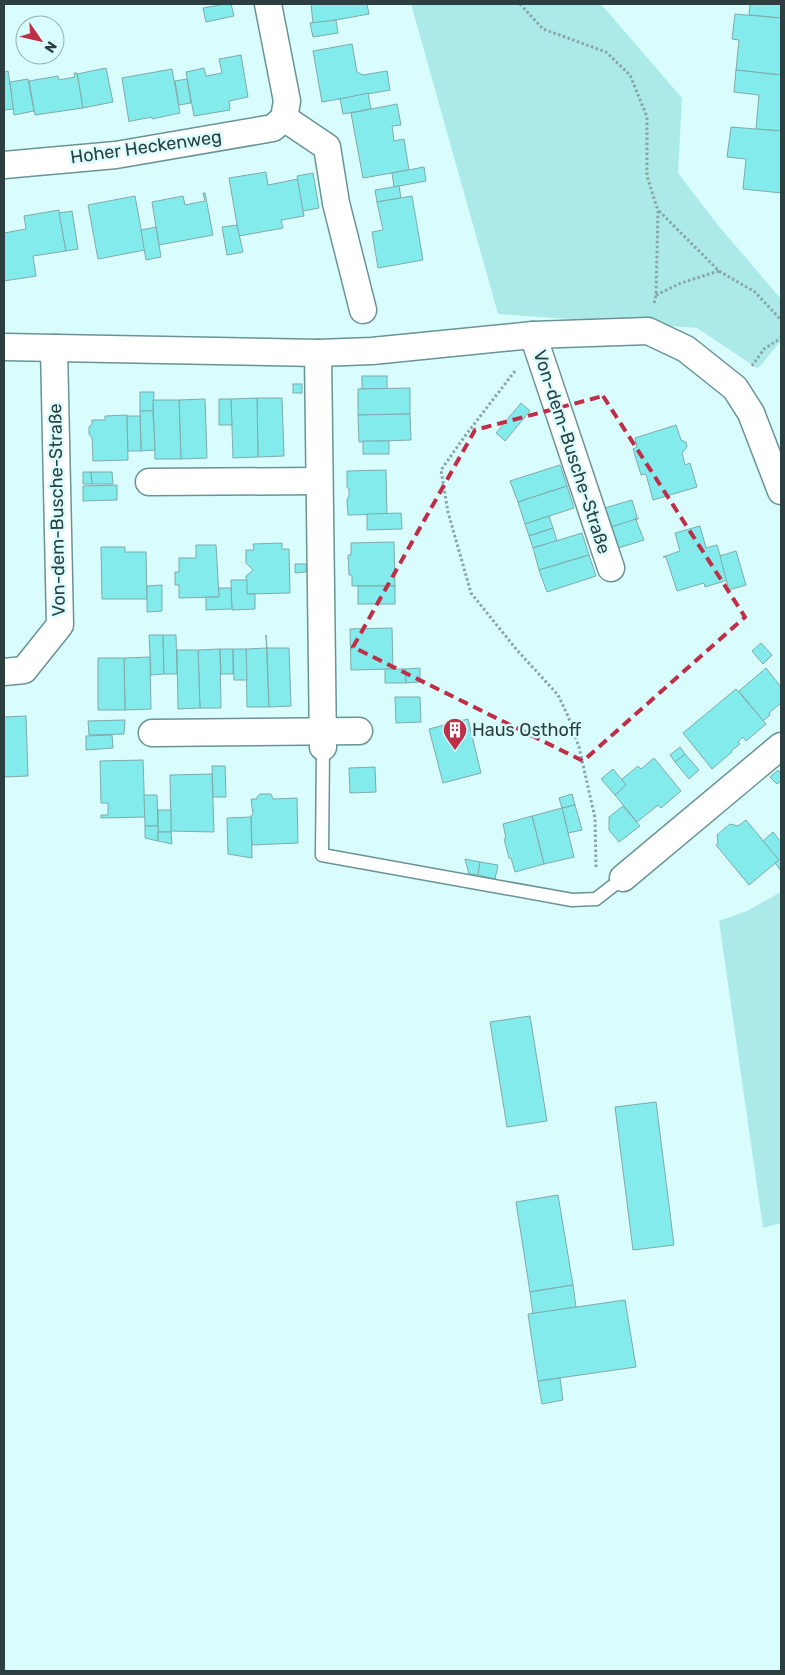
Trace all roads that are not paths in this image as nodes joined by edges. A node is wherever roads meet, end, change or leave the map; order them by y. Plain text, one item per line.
1 (268, 4) edge
2 (284, 118) junction
3 (4, 165) edge
4 (363, 310) dead end
5 (533, 335) junction
6 (4, 347) edge
7 (54, 348) junction
8 (318, 353) junction
9 (320, 481) junction
10 (149, 482) dead end
11 (781, 490) edge
12 (611, 568) dead end
13 (4, 672) edge
14 (359, 731) dead end
15 (152, 733) dead end
16 (323, 739) junction
17 (781, 746) edge
18 (623, 878) joint

1 - 2 street
2 - 3 street, Hoher Heckenweg
2 - 4 street
5 - 8 street, Von-dem-Busche-Straße
5 - 11 street, Von-dem-Busche-Straße
5 - 12 street, Von-dem-Busche-Straße
6 - 7 street, Von-dem-Busche-Straße
7 - 8 street, Von-dem-Busche-Straße
7 - 13 street, Von-dem-Busche-Straße
8 - 9 street
9 - 10 street
9 - 16 street
14 - 16 street
15 - 16 street
16 - 18 lane
17 - 18 street

